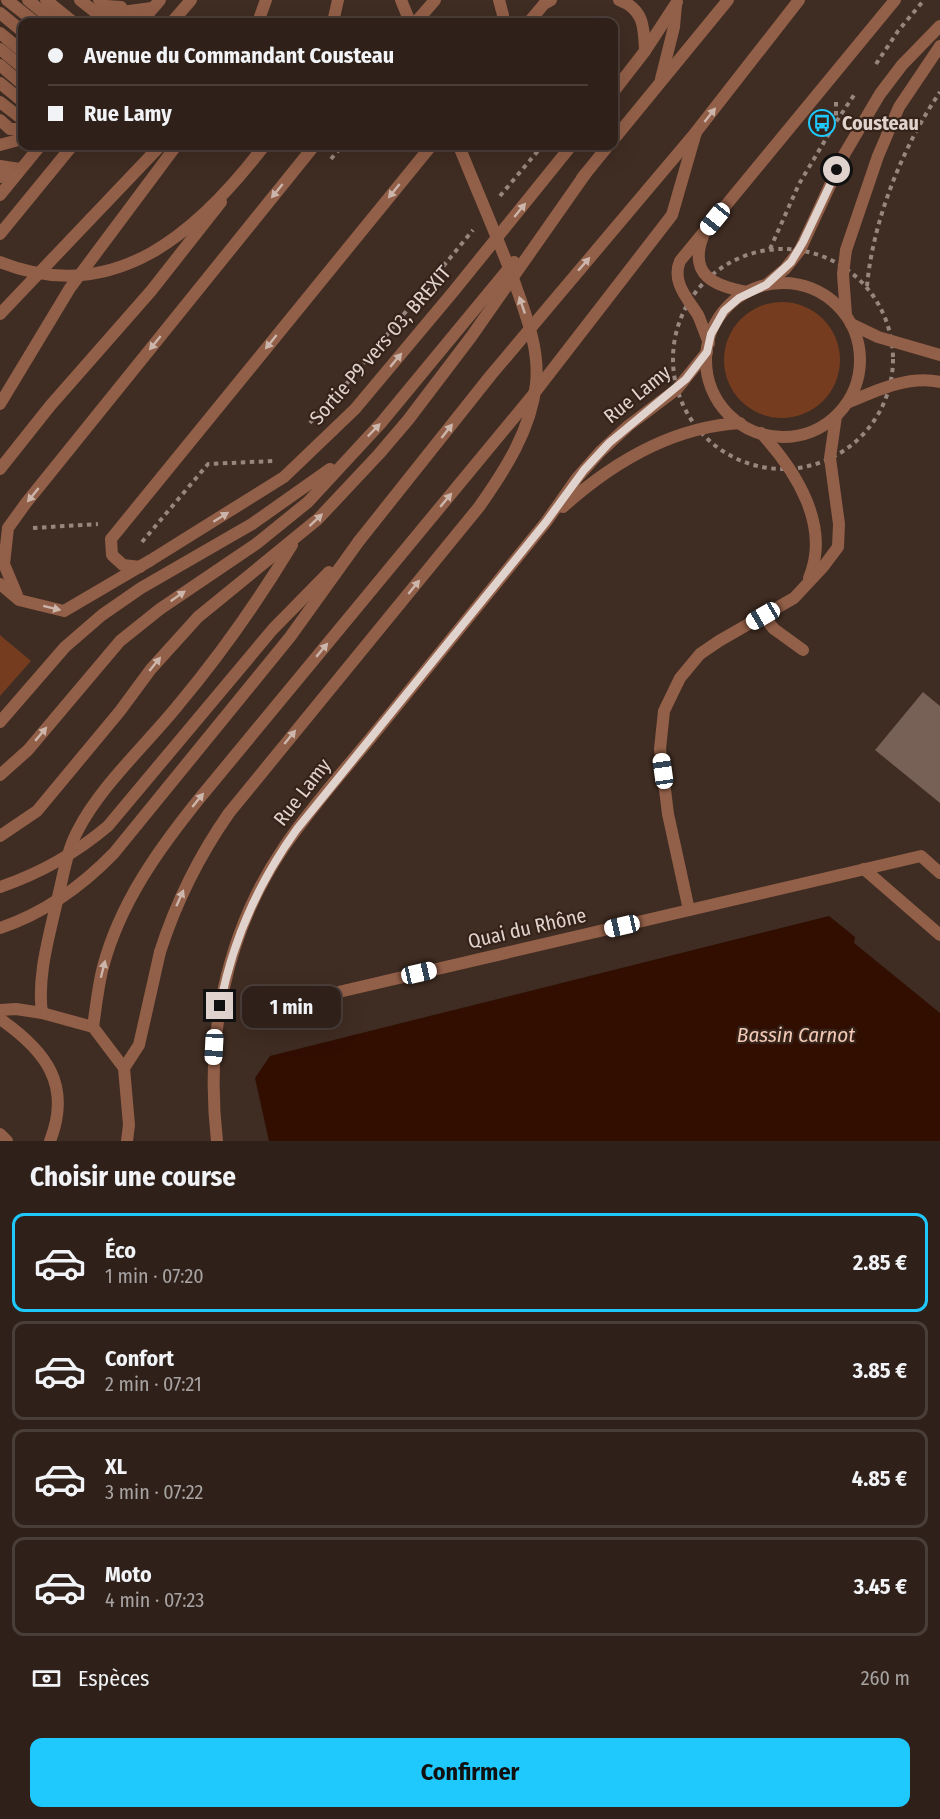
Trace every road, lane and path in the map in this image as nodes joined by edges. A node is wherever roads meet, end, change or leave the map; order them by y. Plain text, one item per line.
1 (7, 0) edge
2 (28, 0) edge
3 (46, 0) edge
4 (80, 0) edge
5 (99, 0) edge
6 (125, 0) edge
7 (141, 0) edge
8 (191, 0) edge
9 (266, 0) edge
10 (338, 0) edge
11 (401, 0) edge
12 (435, 0) edge
13 (499, 0) edge
14 (551, 0) edge
15 (619, 0) edge
16 (728, 0) edge
17 (799, 0) edge
18 (895, 0) edge
19 (677, 1) edge
20 (156, 4) edge
21 (0, 13) edge
22 (30, 18) edge
23 (50, 18) edge
24 (68, 18) edge
25 (144, 18) edge
26 (175, 18) edge
27 (259, 18) edge
28 (334, 18) edge
29 (408, 18) edge
30 (419, 18) edge
31 (503, 18) edge
32 (532, 18) edge
33 (940, 26) edge
34 (18, 28) edge
35 (0, 33) edge
36 (940, 46) edge
37 (18, 48) edge
38 (0, 49) edge
39 (645, 51) junction
40 (18, 64) edge
41 (0, 65) edge
42 (18, 81) edge
43 (0, 83) edge
44 (660, 83) junction
45 (618, 86) edge
46 (940, 92) edge
47 (18, 98) edge
48 (0, 102) edge
49 (18, 116) edge
50 (0, 120) edge
51 (836, 122) dead end
52 (18, 129) edge
53 (696, 132) junction
54 (618, 134) edge
55 (0, 136) edge
56 (18, 136) edge
57 (18, 138) edge
58 (0, 145) edge
59 (37, 150) edge
60 (69, 150) edge
61 (156, 150) edge
62 (173, 150) edge
63 (261, 150) edge
64 (311, 150) edge
65 (428, 150) edge
66 (461, 150) edge
67 (539, 150) edge
68 (568, 150) edge
69 (606, 150) edge
70 (0, 166) edge
71 (21, 170) junction
72 (586, 173) junction
73 (0, 174) edge
74 (236, 182) junction
75 (0, 195) edge
76 (496, 201) dead end
77 (474, 228) dead end
78 (0, 234) edge
79 (703, 235) junction
80 (800, 250) junction
81 (0, 262) edge
82 (844, 267) junction
83 (766, 285) junction
84 (867, 287) junction
85 (747, 292) junction
86 (0, 314) edge
87 (849, 320) junction
88 (892, 342) junction
89 (708, 347) junction
90 (940, 355) edge
91 (940, 382) edge
92 (890, 387) junction
93 (847, 403) junction
94 (0, 404) edge
95 (836, 416) junction
96 (740, 423) junction
97 (697, 428) junction
98 (305, 429) dead end
99 (761, 433) junction
100 (348, 457) junction
101 (830, 458) junction
102 (279, 461) dead end
103 (0, 469) edge
104 (791, 469) junction
105 (546, 522) junction
106 (33, 528) dead end
107 (117, 532) junction
108 (296, 538) junction
109 (359, 541) junction
110 (140, 567) junction
111 (0, 584) edge
112 (804, 588) junction
113 (19, 600) junction
114 (763, 616) junction
115 (803, 650) dead end
116 (0, 722) edge
117 (0, 775) edge
118 (0, 836) edge
119 (864, 869) junction
120 (940, 873) edge
121 (0, 887) edge
122 (689, 910) junction
123 (0, 928) edge
124 (940, 935) edge
125 (284, 1005) dead end
126 (0, 1010) edge
127 (42, 1013) junction
128 (0, 1019) edge
129 (93, 1027) junction
130 (124, 1068) junction
131 (0, 1134) edge
132 (7, 1141) edge
133 (50, 1141) edge
134 (127, 1141) edge
135 (217, 1141) edge

1 - 22 street
2 - 23 street
3 - 24 street
4 - 20 street
5 - 20 street
6 - 20 street
7 - 20 street
8 - 26 street
9 - 27 street
10 - 28 street
11 - 29 street
12 - 30 street
13 - 31 street
14 - 32 street
15 - 39 street
16 - 44 street
53 -> 17 street
18 - 79 street
19 - 39 street
19 - 44 street
20 - 25 street
21 - 34 street
33 - 80 street
35 - 37 street
36 - 82 street
38 - 40 street
39 - 45 street
41 - 42 street
43 - 47 street
44 - 54 street
46 - 84 path
48 - 49 street
50 - 52 street
51 - 80 path
109 -> 53 street
129 -> 53 street
55 - 56 street
57 - 58 street
59 - 71 street
60 - 78 street
61 - 86 street
62 - 94 street
63 - 74 street, bridge
64 -> 113 street
65 -> 107 street
130 -> 66 street, bridge
67 - 76 path
110 -> 68 street, Sortie P9 vers O3, BREXIT
69 - 72 street
70 - 71 street
71 - 73 street
71 - 75 street
100 -> 72 street
108 -> 72 street
74 - 81 street, bridge
74 - 103 street, bridge
77 - 98 path
79 - 85 street
79 - 89 street
80 - 82 path
80 - 83 street
82 - 84 path
82 - 87 street
83 - 85 street
83 - 87 street
84 - 88 path
85 - 89 street
87 - 88 street
87 - 93 street
88 - 90 street
88 - 92 path
89 - 96 street
89 - 105 street, Rue Lamy
91 - 92 street
92 - 93 street
92 - 101 path
93 - 95 street
95 - 99 street
95 - 101 street
96 - 97 street, Rue Lamy
96 - 99 street
97 - 104 path
97 - 105 street, Rue Lamy
99 - 104 street
100 - 116 street
117 -> 100 street
101 - 104 path
101 - 112 street
102 - 107 path
104 - 112 street
105 - 135 street, Rue Lamy
106 - 107 path
107 - 110 street
118 -> 108 street
108 - 127 street
109 - 121 street, bridge
109 - 123 street, bridge
113 -> 110 street, Sortie P9 vers O3, BREXIT
111 - 113 street, Sortie P9 vers O3, BREXIT
112 - 114 street
114 - 115 street
114 - 122 street
119 - 120 street, Quai du Rhône
119 - 122 street, Quai du Rhône
119 - 124 street
122 - 125 street, Quai du Rhône
126 - 127 street
127 - 129 street
128 - 133 street
129 - 130 street
130 - 134 street
131 - 132 street

